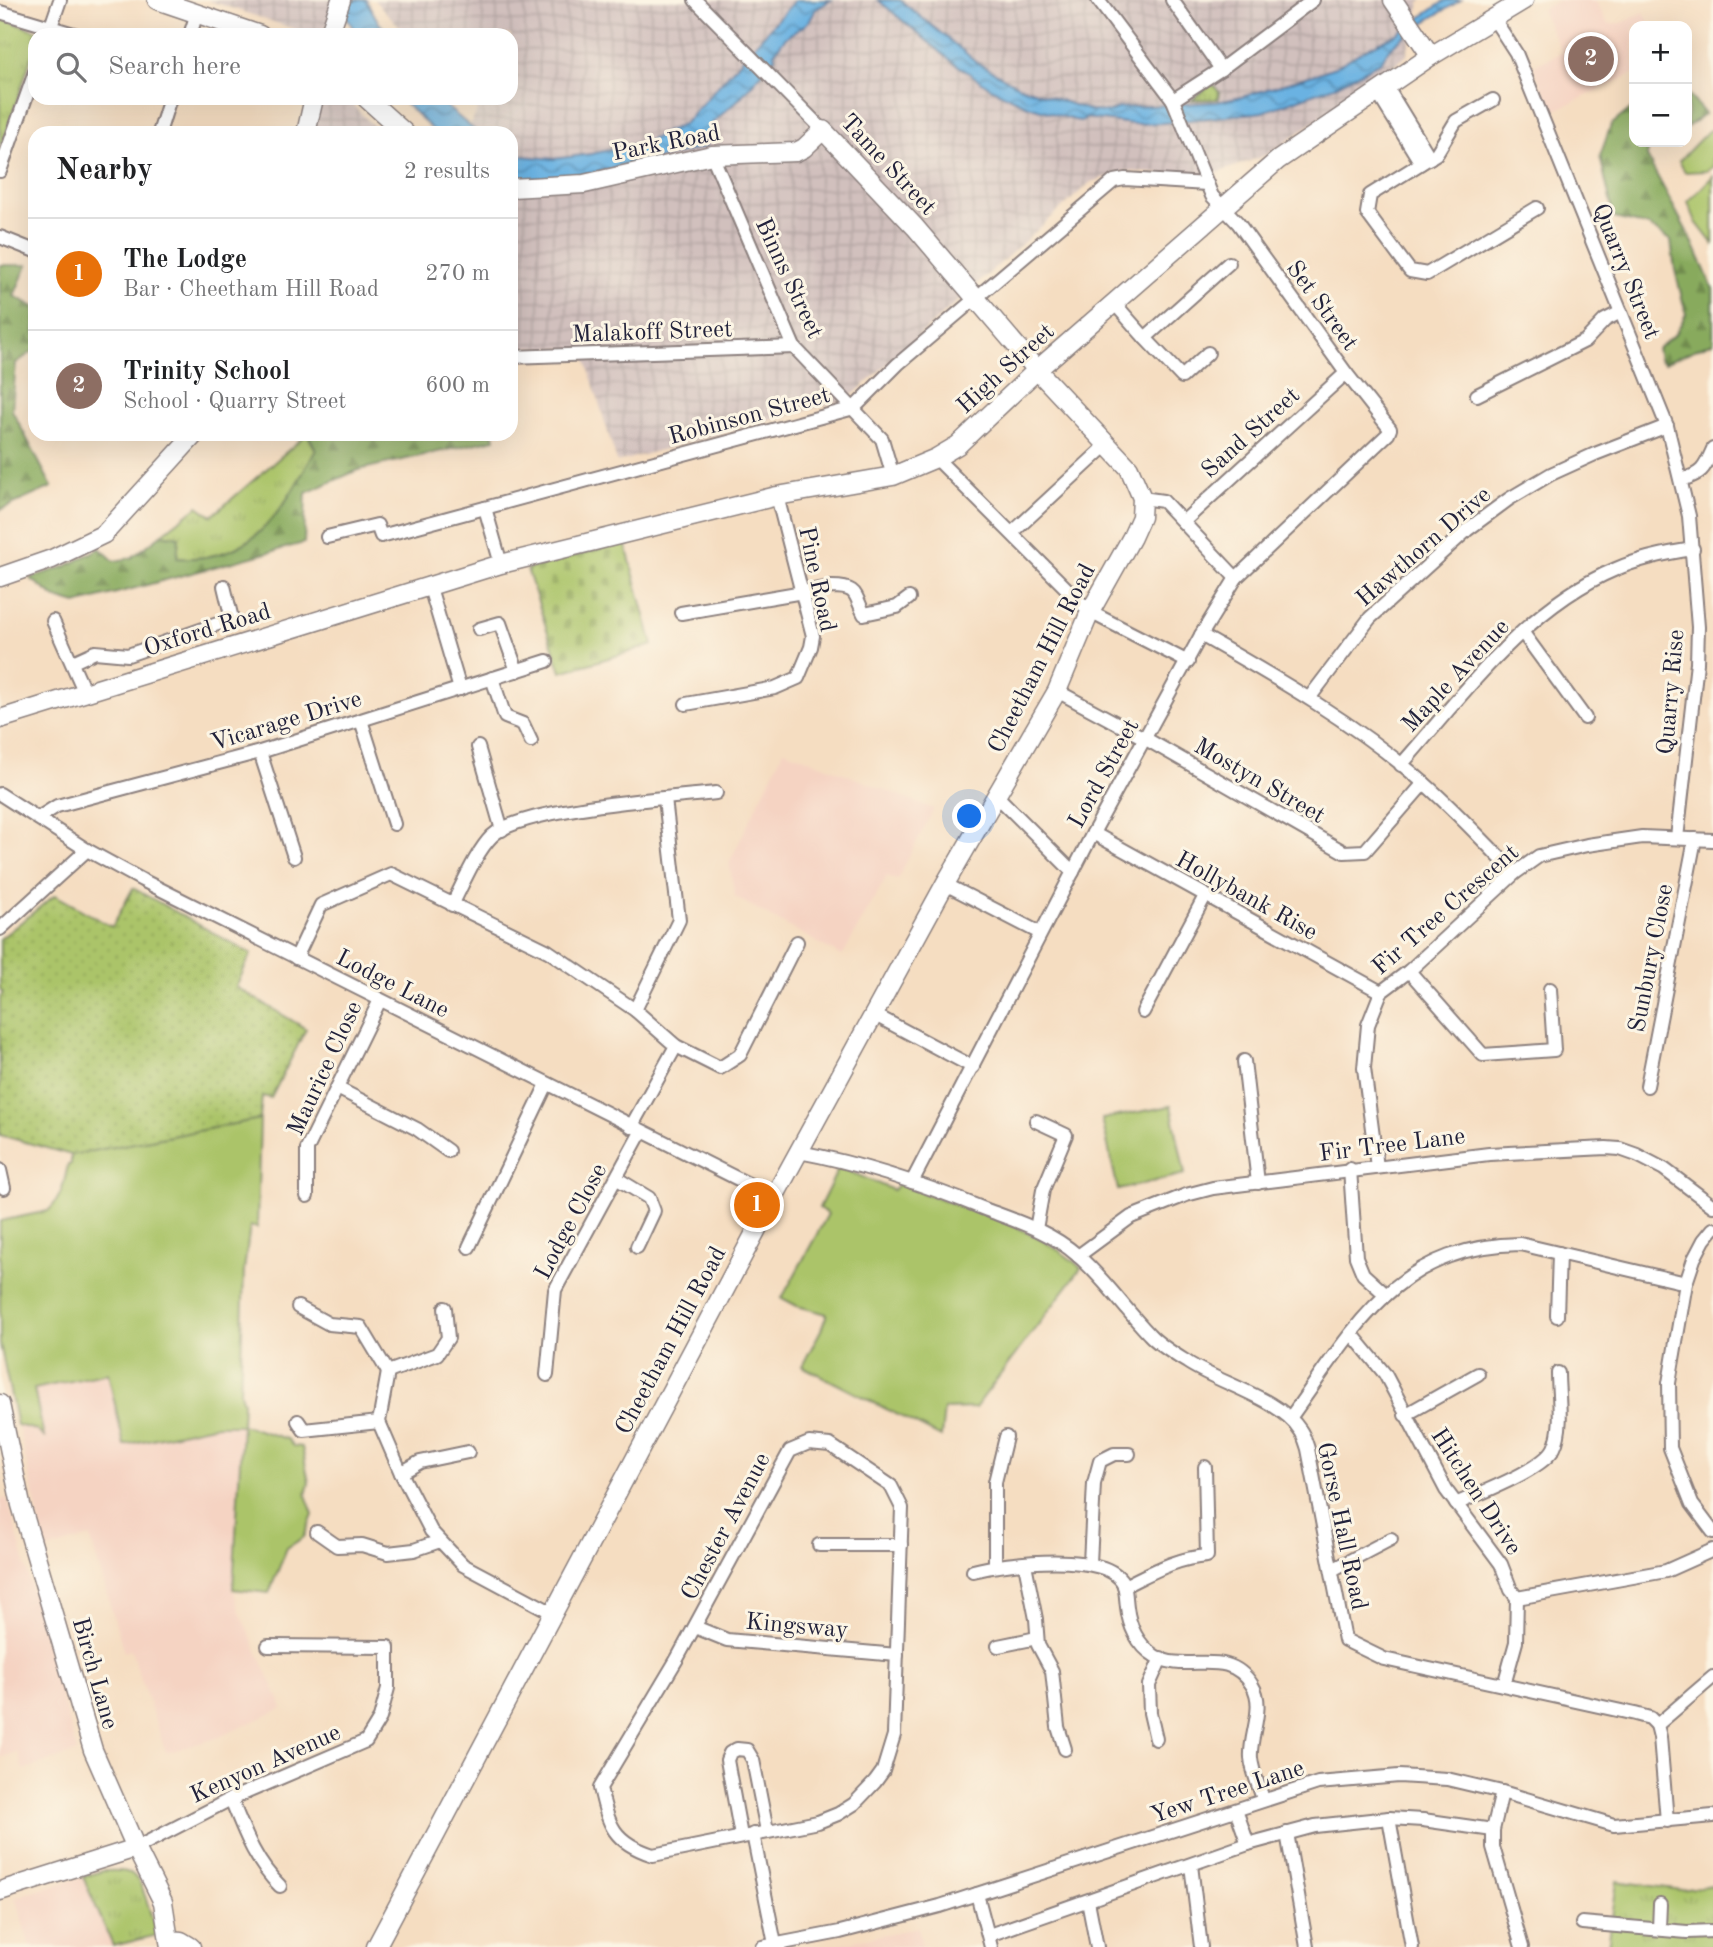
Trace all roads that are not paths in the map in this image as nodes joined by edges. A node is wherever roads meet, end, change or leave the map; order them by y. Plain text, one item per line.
1 (60, 0) edge
2 (157, 0) edge
3 (341, 0) edge
4 (695, 0) edge
5 (1098, 0) edge
6 (1172, 0) edge
7 (1313, 0) edge
8 (1393, 0) edge
9 (1524, 0) edge
10 (0, 12) edge
11 (197, 13) junction
12 (1494, 19) junction
13 (44, 28) edge
14 (51, 28) edge
15 (192, 28) edge
16 (240, 28) edge
17 (331, 28) edge
18 (1431, 56) junction
19 (1222, 69) junction
20 (1381, 89) junction
21 (28, 92) edge
22 (1173, 100) junction
23 (1493, 100) dead end
24 (168, 105) edge
25 (312, 105) edge
26 (374, 105) edge
27 (161, 126) edge
28 (308, 126) edge
29 (397, 126) edge
30 (823, 130) junction
31 (712, 155) junction
32 (1425, 161) junction
33 (0, 171) edge
34 (1207, 184) junction
35 (518, 188) edge
36 (1222, 207) junction
37 (1537, 208) dead end
38 (0, 237) edge
39 (28, 248) edge
40 (1229, 263) dead end
41 (977, 298) junction
42 (1115, 304) junction
43 (1621, 312) junction
44 (1145, 338) junction
45 (794, 347) junction
46 (1208, 353) dead end
47 (518, 357) edge
48 (1037, 370) junction
49 (1346, 373) junction
50 (1477, 395) dead end
51 (854, 408) junction
52 (1667, 426) junction
53 (1390, 429) joint
54 (189, 441) edge
55 (1107, 445) junction
56 (1713, 449) edge
57 (936, 458) junction
58 (893, 476) junction
59 (1682, 480) junction
60 (777, 496) junction
61 (1142, 498) junction
62 (485, 508) junction
63 (1183, 522) junction
64 (1012, 533) junction
65 (327, 537) dead end
66 (1693, 549) junction
67 (501, 564) junction
68 (0, 577) edge
69 (1236, 578) junction
70 (429, 584) junction
71 (224, 586) dead end
72 (802, 592) junction
73 (909, 598) dead end
74 (1090, 612) junction
75 (681, 613) dead end
76 (53, 621) dead end
77 (1713, 626) edge
78 (1698, 627) junction
79 (480, 629) dead end
80 (1523, 633) junction
81 (1201, 635) junction
82 (547, 661) dead end
83 (73, 662) junction
84 (1188, 662) junction
85 (517, 671) junction
86 (492, 678) junction
87 (460, 689) junction
88 (1057, 691) junction
89 (85, 693) junction
90 (1310, 697) junction
91 (685, 704) dead end
92 (1584, 718) dead end
93 (0, 719) edge
94 (361, 720) junction
95 (1146, 739) junction
96 (531, 741) dead end
97 (478, 747) dead end
98 (260, 752) junction
99 (1401, 765) junction
100 (1424, 783) junction
101 (716, 793) dead end
102 (0, 794) edge
103 (996, 795) junction
104 (665, 799) junction
105 (38, 818) junction
106 (394, 824) dead end
107 (502, 830) junction
108 (1093, 833) junction
109 (1677, 838) junction
110 (1695, 839) junction
111 (1713, 839) edge
112 (88, 850) junction
113 (294, 857) dead end
114 (1073, 872) junction
115 (1516, 873) junction
116 (945, 884) junction
117 (1205, 896) junction
118 (452, 905) junction
119 (2, 924) edge
120 (1040, 933) junction
121 (797, 942) dead end
122 (296, 958) junction
123 (1409, 971) junction
124 (1550, 989) dead end
125 (1381, 992) junction
126 (380, 1000) junction
127 (635, 1010) junction
128 (1143, 1012) dead end
129 (874, 1015) junction
130 (676, 1046) junction
131 (1244, 1061) dead end
132 (972, 1067) junction
133 (547, 1084) junction
134 (1647, 1086) dead end
135 (337, 1088) junction
136 (1037, 1121) dead end
137 (636, 1129) junction
138 (448, 1152) dead end
139 (799, 1152) junction
140 (1377, 1167) junction
141 (0, 1170) edge
142 (1350, 1170) junction
143 (616, 1178) junction
144 (912, 1182) junction
145 (1258, 1183) junction
146 (4, 1188) dead end
147 (307, 1196) dead end
148 (774, 1197) junction
149 (1710, 1201) edge
150 (1037, 1229) junction
151 (1713, 1229) edge
152 (470, 1247) dead end
153 (637, 1247) dead end
154 (1559, 1253) junction
155 (1078, 1256) junction
156 (1686, 1283) junction
157 (1385, 1294) junction
158 (298, 1307) dead end
159 (446, 1308) dead end
160 (1556, 1316) dead end
161 (1352, 1334) junction
162 (388, 1372) junction
163 (1558, 1373) dead end
164 (1478, 1374) dead end
165 (547, 1376) dead end
166 (0, 1404) edge
167 (1405, 1415) junction
168 (1290, 1418) junction
169 (298, 1421) dead end
170 (379, 1422) junction
171 (1006, 1437) dead end
172 (468, 1452) dead end
173 (1129, 1454) dead end
174 (1205, 1467) dead end
175 (401, 1473) junction
176 (1456, 1504) junction
177 (317, 1532) dead end
178 (1713, 1532) edge
179 (1391, 1539) dead end
180 (440, 1541) junction
181 (819, 1545) dead end
182 (901, 1545) junction
183 (1713, 1550) edge
184 (1090, 1563) junction
185 (1025, 1564) junction
186 (995, 1566) junction
187 (1332, 1570) junction
188 (972, 1571) dead end
189 (1124, 1586) junction
190 (1517, 1598) junction
191 (553, 1613) junction
192 (695, 1627) junction
193 (1037, 1638) junction
194 (268, 1646) dead end
195 (998, 1646) dead end
196 (897, 1655) junction
197 (1161, 1658) junction
198 (1713, 1677) edge
199 (1504, 1685) junction
200 (1657, 1725) junction
201 (1156, 1739) dead end
202 (1065, 1749) dead end
203 (1502, 1792) junction
204 (231, 1799) junction
205 (1263, 1799) junction
206 (1236, 1810) junction
207 (1713, 1816) edge
208 (1389, 1818) junction
209 (1668, 1821) junction
210 (1493, 1830) junction
211 (767, 1831) junction
212 (1287, 1833) junction
213 (747, 1835) junction
214 (1248, 1844) junction
215 (136, 1848) junction
216 (1191, 1865) junction
217 (280, 1886) dead end
218 (0, 1891) edge
219 (977, 1894) junction
220 (1088, 1901) junction
221 (1660, 1904) dead end
222 (1582, 1923) dead end
223 (1659, 1929) junction
224 (1713, 1931) edge
225 (990, 1941) edge
226 (170, 1943) edge
227 (768, 1946) edge
228 (191, 1947) edge
229 (376, 1947) edge
230 (1097, 1947) edge
231 (1201, 1947) edge
232 (1307, 1947) edge
233 (1412, 1947) edge
234 (1522, 1947) edge

1 - 14 street
2 - 11 main road
3 - 17 main road
4 - 30 street, Tame Street
5 - 22 street, Set Street
6 - 19 street
7 - 19 street
8 - 18 main road
9 - 12 main road, High Street
10 - 13 street
11 - 15 street
11 - 16 main road
12 - 18 main road, High Street
12 - 43 street, Quarry Street
18 - 20 main road, High Street
19 - 22 street
20 - 32 street
20 - 36 main road, High Street
21 - 33 street
22 - 34 street, Set Street
23 - 32 street
24 - 27 street
25 - 28 main road
26 - 29 main road
30 - 31 main road, Park Road
30 - 41 main road, Tame Street
31 - 35 main road, Park Road
31 - 45 street, Binns Street
32 - 37 street
34 - 36 street, Set Street
34 - 41 street, Robinson Street
36 - 42 main road, High Street
36 - 49 street, Set Street
38 - 39 street
40 - 44 street
41 - 48 main road, Tame Street
41 - 51 street, Robinson Street
42 - 44 street
42 - 48 main road, High Street
43 - 50 street
43 - 52 street, Quarry Street
44 - 46 street
45 - 47 street, Malakoff Street
45 - 51 street, Binns Street
48 - 55 main road, Tame Street
48 - 57 main road, High Street
49 - 53 street, Set Street
49 - 63 street, Sand Street
51 - 58 street, Binns Street
51 - 62 street, Robinson Street
52 - 59 street, Quarry Street
52 - 90 street, Hawthorn Drive
53 - 69 street, Lord Street
54 - 68 main road
55 - 61 main road, Tame Street
55 - 64 street
56 - 59 street
57 - 58 main road, High Street
57 - 64 street
58 - 60 main road, High Street
59 - 66 street, Quarry Street
60 - 67 main road, High Street
60 - 72 street, Pine Road
61 - 63 street
61 - 74 main road, Cheetham Hill Road
62 - 65 street, Robinson Street
62 - 67 street
63 - 69 street
64 - 74 street
66 - 78 street, Quarry Rise
66 - 80 street, Maple Avenue
67 - 70 main road, High Street
69 - 81 street, Lord Street
70 - 87 street
70 - 89 main road, Oxford Road
71 - 83 street
72 - 73 street
72 - 75 street
72 - 91 street, Pine Road
74 - 84 street
74 - 88 main road, Cheetham Hill Road
76 - 83 street
77 - 78 street
78 - 109 street, Quarry Rise
79 - 85 street
80 - 92 street
80 - 99 street, Maple Avenue
81 - 84 street, Lord Street
81 - 90 street
82 - 85 street, Vicarage Drive
83 - 89 street
84 - 95 street, Lord Street
85 - 86 street, Vicarage Drive
86 - 87 street, Vicarage Drive
86 - 96 street
87 - 94 street, Vicarage Drive
88 - 95 street, Mostyn Street
88 - 103 main road, Cheetham Hill Road
89 - 93 main road, Oxford Road
90 - 99 street
94 - 98 street, Vicarage Drive
94 - 106 street
95 - 100 street, Mostyn Street
95 - 108 street, Lord Street
97 - 107 street
98 - 105 street, Vicarage Drive
98 - 113 street
99 - 100 street
100 - 115 street
101 - 104 street
102 - 105 street, Lodge Lane
103 - 114 street
103 - 116 main road, Cheetham Hill Road
104 - 107 street
104 - 127 street
105 - 112 street, Lodge Lane
107 - 118 street
108 - 114 street, Lord Street
108 - 117 street, Hollybank Rise
109 - 110 street, Fir Tree Crescent
109 - 115 street, Fir Tree Crescent
110 - 111 street, Fir Tree Crescent
110 - 134 street, Sunbury Close
112 - 119 street
112 - 122 street, Lodge Lane
114 - 120 street, Lord Street
115 - 123 street, Fir Tree Crescent
116 - 120 street
116 - 129 main road, Cheetham Hill Road
117 - 125 street, Hollybank Rise
117 - 128 street
118 - 122 street
118 - 127 street
120 - 132 street, Lord Street
121 - 130 street
122 - 126 street, Lodge Lane
123 - 124 street
123 - 125 street, Fir Tree Crescent
125 - 140 street, Fir Tree Crescent
126 - 133 street, Lodge Lane
126 - 135 street, Maurice Close
127 - 130 street
129 - 132 street
129 - 139 main road, Cheetham Hill Road
130 - 137 street, Lodge Close
131 - 145 street
132 - 144 street, Lord Street
133 - 137 street, Lodge Lane
133 - 152 street
135 - 138 street
135 - 147 street, Maurice Close
136 - 150 street
137 - 143 street, Lodge Close
137 - 148 street, Lodge Lane
139 - 144 street, Gorse Hall Road
139 - 148 main road, Cheetham Hill Road
140 - 142 street, Fir Tree Lane
140 - 149 street, Fir Tree Lane
141 - 146 street
142 - 145 street, Fir Tree Lane
142 - 157 street
143 - 153 street
143 - 165 street, Lodge Close
144 - 150 street, Gorse Hall Road
145 - 155 street, Fir Tree Lane
148 - 191 main road, Cheetham Hill Road
150 - 155 street, Gorse Hall Road
151 - 156 street
154 - 156 street
154 - 157 street
154 - 160 street
155 - 168 street, Gorse Hall Road
156 - 178 street
157 - 161 street
158 - 162 street
159 - 162 street
161 - 167 street, Hitchen Drive
161 - 168 street
162 - 170 street
163 - 176 street
164 - 167 street
166 - 215 main road, Birch Lane
167 - 176 street, Hitchen Drive
168 - 187 street, Gorse Hall Road
169 - 170 street
170 - 175 street
171 - 186 street
172 - 175 street
173 - 184 street
174 - 189 street
175 - 180 street
176 - 190 street, Hitchen Drive
177 - 180 street
179 - 187 street
180 - 191 street
181 - 182 street
182 - 192 street, Chester Avenue
182 - 196 street, Chester Avenue
183 - 190 street
184 - 185 street
184 - 189 street
185 - 186 street
185 - 193 street
186 - 188 street
187 - 199 street, Gorse Hall Road
189 - 197 street
190 - 199 street, Hitchen Drive
191 - 229 main road, Cheetham Hill Road
192 - 196 street, Kingsway
192 - 213 street, Chester Avenue
193 - 195 street
193 - 202 street
194 - 204 street, Kenyon Avenue
196 - 211 street, Chester Avenue
197 - 201 street
197 - 205 street
198 - 200 street
199 - 200 street, Gorse Hall Road
200 - 209 street
203 - 205 street, Yew Tree Lane
203 - 209 street, Yew Tree Lane
203 - 210 street
204 - 215 street, Kenyon Avenue
204 - 217 street
205 - 206 street, Yew Tree Lane
206 - 214 street
206 - 219 street, Yew Tree Lane
207 - 209 street, Yew Tree Lane
208 - 210 street
208 - 212 street
208 - 233 street
210 - 234 street
211 - 213 street, Chester Avenue
211 - 213 street
212 - 214 street
212 - 232 street
213 - 227 street
214 - 216 street
215 - 218 main road
215 - 226 main road, Birch Lane
216 - 220 street
216 - 231 street
219 - 225 street
219 - 227 street, Yew Tree Lane
220 - 225 street
220 - 230 street
221 - 223 street
222 - 223 street
223 - 224 street
226 - 228 main road

